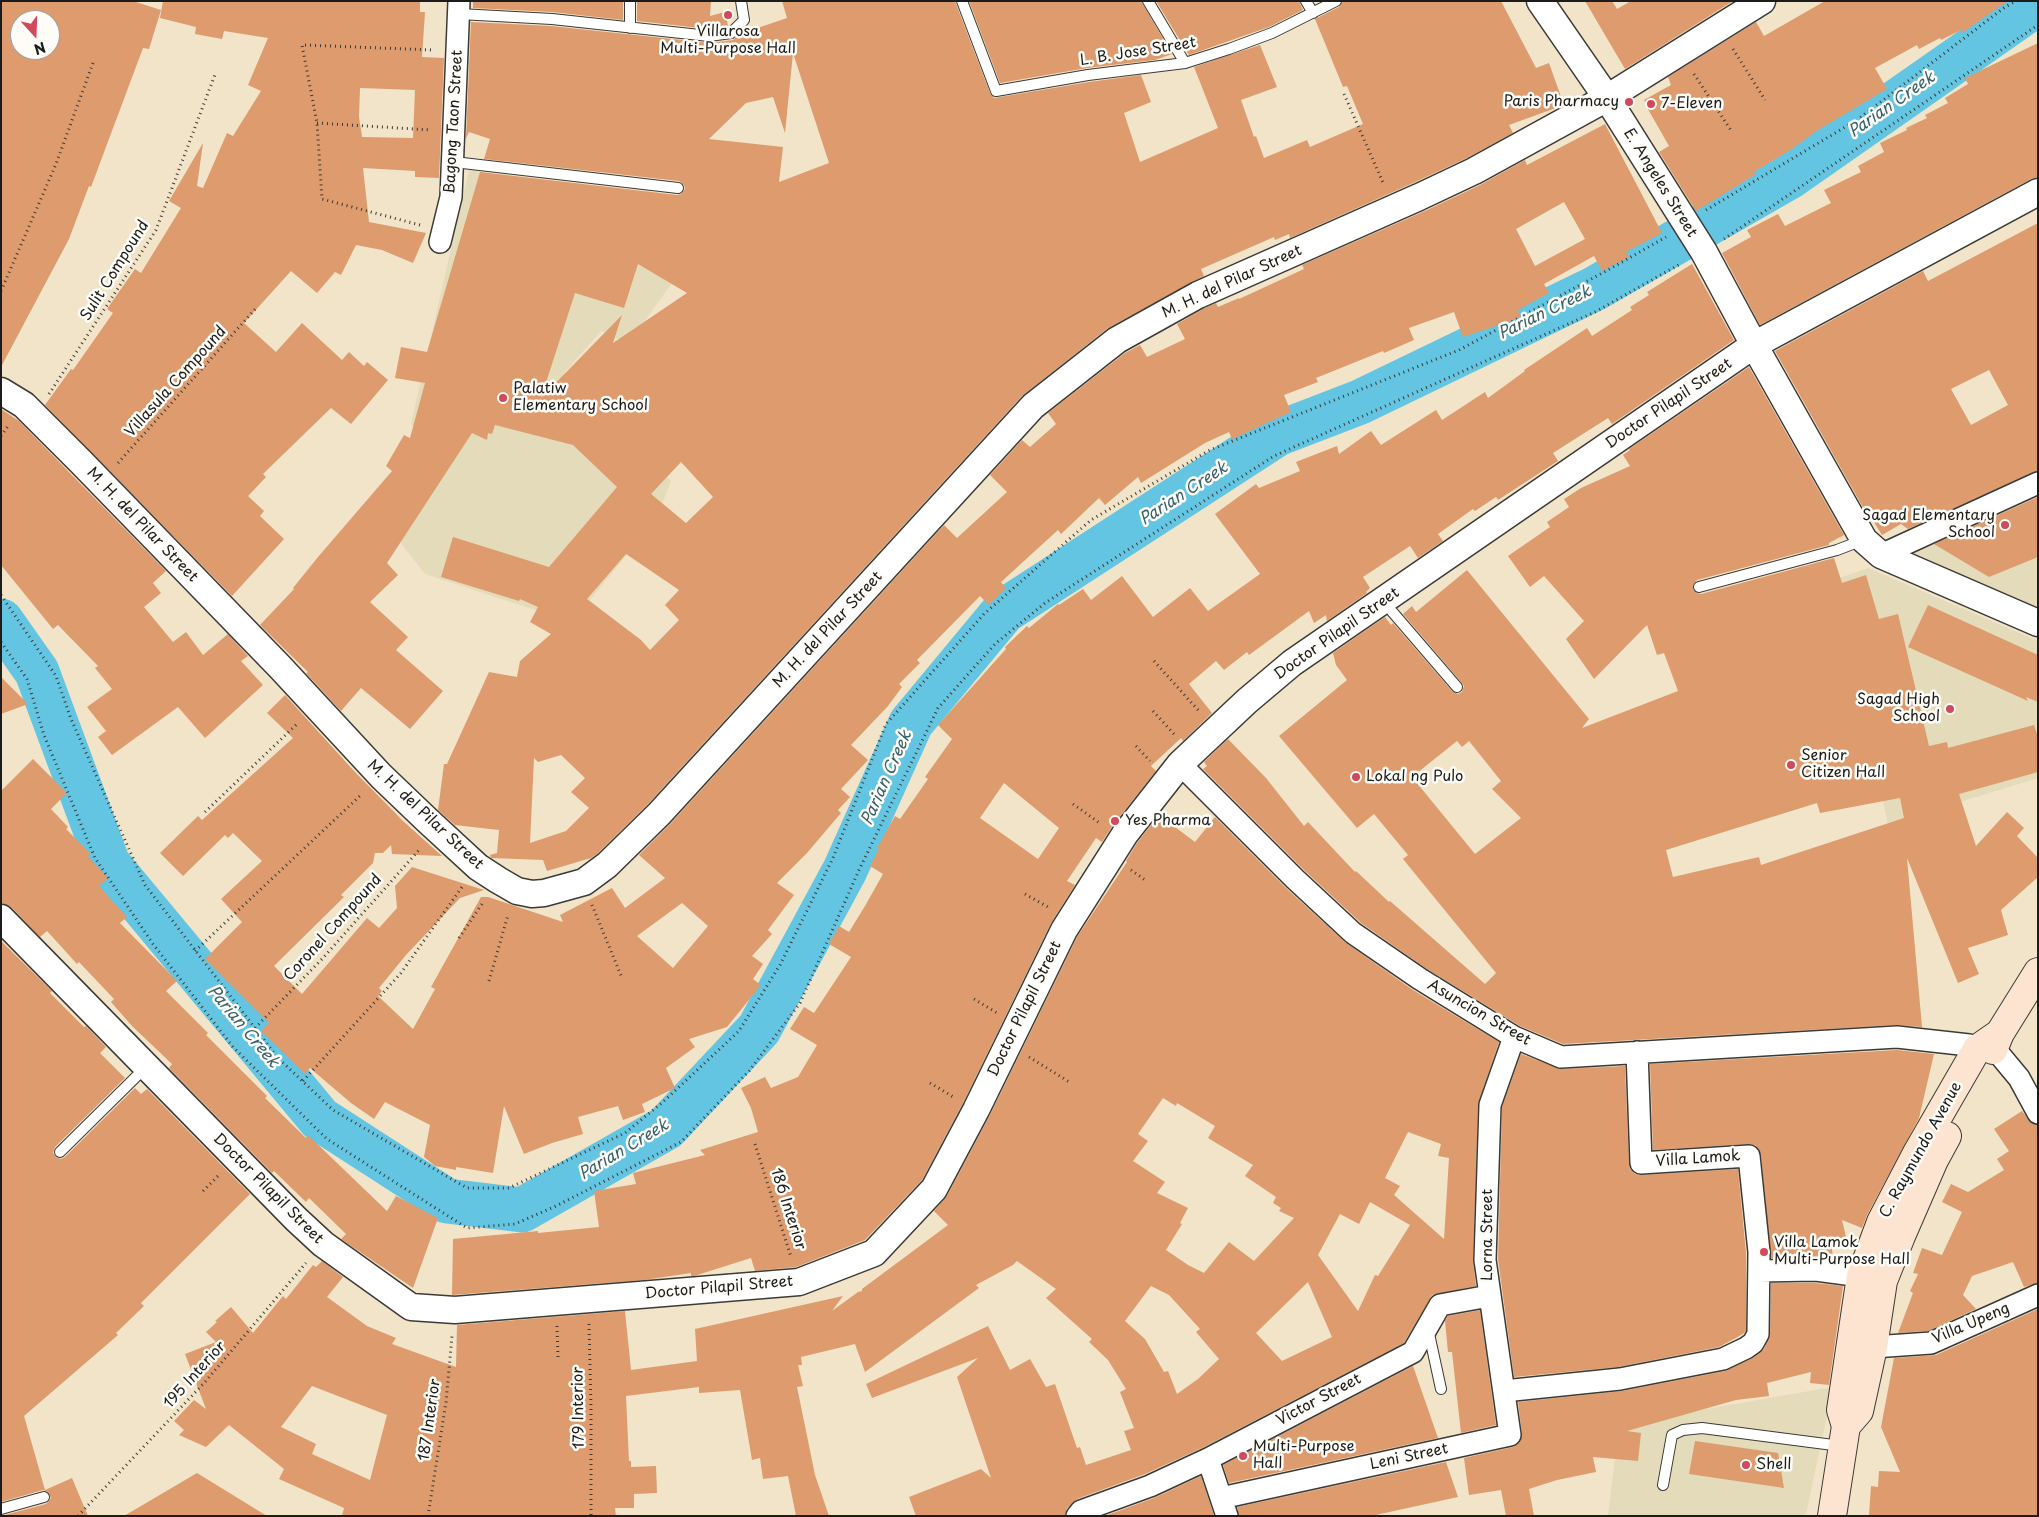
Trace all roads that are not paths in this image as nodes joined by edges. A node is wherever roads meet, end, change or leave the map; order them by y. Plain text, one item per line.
1 (630, 1) edge
2 (741, 1) edge
3 (962, 1) edge
4 (1148, 1) edge
5 (1306, 1) edge
6 (1336, 1) edge
7 (1540, 1) edge
8 (1762, 1) edge
9 (459, 7) edge
10 (1313, 13) junction
11 (630, 28) junction
12 (1185, 63) junction
13 (1608, 98) junction
14 (454, 162) junction
15 (678, 188) dead end
16 (2038, 192) edge
17 (441, 236) road end
18 (1754, 345) junction
19 (1, 391) edge
20 (2038, 483) edge
21 (1872, 547) junction
22 (1700, 587) dead end
23 (1383, 601) junction
24 (2038, 623) edge
25 (1457, 687) dead end
26 (1185, 758) junction
27 (1, 918) edge
28 (2038, 972) edge
29 (1514, 1037) junction
30 (1990, 1043) junction
31 (1637, 1052) junction
32 (147, 1066) junction
33 (2038, 1113) edge
34 (60, 1152) dead end
35 (1759, 1271) junction
36 (1861, 1276) junction
37 (2038, 1295) edge
38 (1489, 1296) junction
39 (1427, 1325) junction
40 (1873, 1347) junction
41 (1441, 1389) dead end
42 (1504, 1391) junction
43 (1510, 1435) joint
44 (1844, 1436) junction
45 (1208, 1459) junction
46 (1663, 1485) dead end
47 (44, 1497) dead end
48 (1224, 1507) edge
49 (1, 1509) edge
50 (1077, 1516) edge
51 (1832, 1516) edge

1 - 11 lane
2 - 11 lane
3 - 12 lane, L. B. Jose Street
4 - 12 lane
5 - 10 lane
6 - 10 lane, L. B. Jose Street
7 - 13 street, E. Angeles Street
8 - 13 street, M. H. del Pilar Street
9 - 11 lane
9 - 14 street, Bagong Taon Street
10 - 12 lane, L. B. Jose Street
13 - 18 street, E. Angeles Street
13 - 19 street, M. H. del Pilar Street
14 - 15 lane
14 - 17 street, Bagong Taon Street
16 - 18 street, Doctor Pilapil Street
18 - 21 street, E. Angeles Street
18 - 23 street, Doctor Pilapil Street
20 - 21 street
21 - 22 lane
21 - 24 street
23 - 25 lane
23 - 26 street, Doctor Pilapil Street
26 - 29 street, Asuncion Street
26 - 32 street, Doctor Pilapil Street
27 - 32 street, Doctor Pilapil Street
28 - 30 main road, C. Raymundo Avenue
29 - 31 street, Asuncion Street
29 - 38 street, Lorna Street
30 - 31 street, Asuncion Street
30 - 33 street
30 - 36 main road, C. Raymundo Avenue
30 - 40 main road, C. Raymundo Avenue
31 - 35 street, Villa Lamok
32 - 34 lane
35 - 36 street
35 - 42 street, Villa Lamok
36 - 44 main road, C. Raymundo Avenue
37 - 40 street, Villa Upeng
38 - 39 street, Victor Street
38 - 42 street, Lorna Street
39 - 41 lane
39 - 45 street, Victor Street
40 - 44 main road, C. Raymundo Avenue
42 - 43 street, Lorna Street
43 - 48 street, Leni Street
44 - 46 lane
44 - 51 main road, C. Raymundo Avenue
45 - 48 street
45 - 50 street, Victor Street
47 - 49 lane

